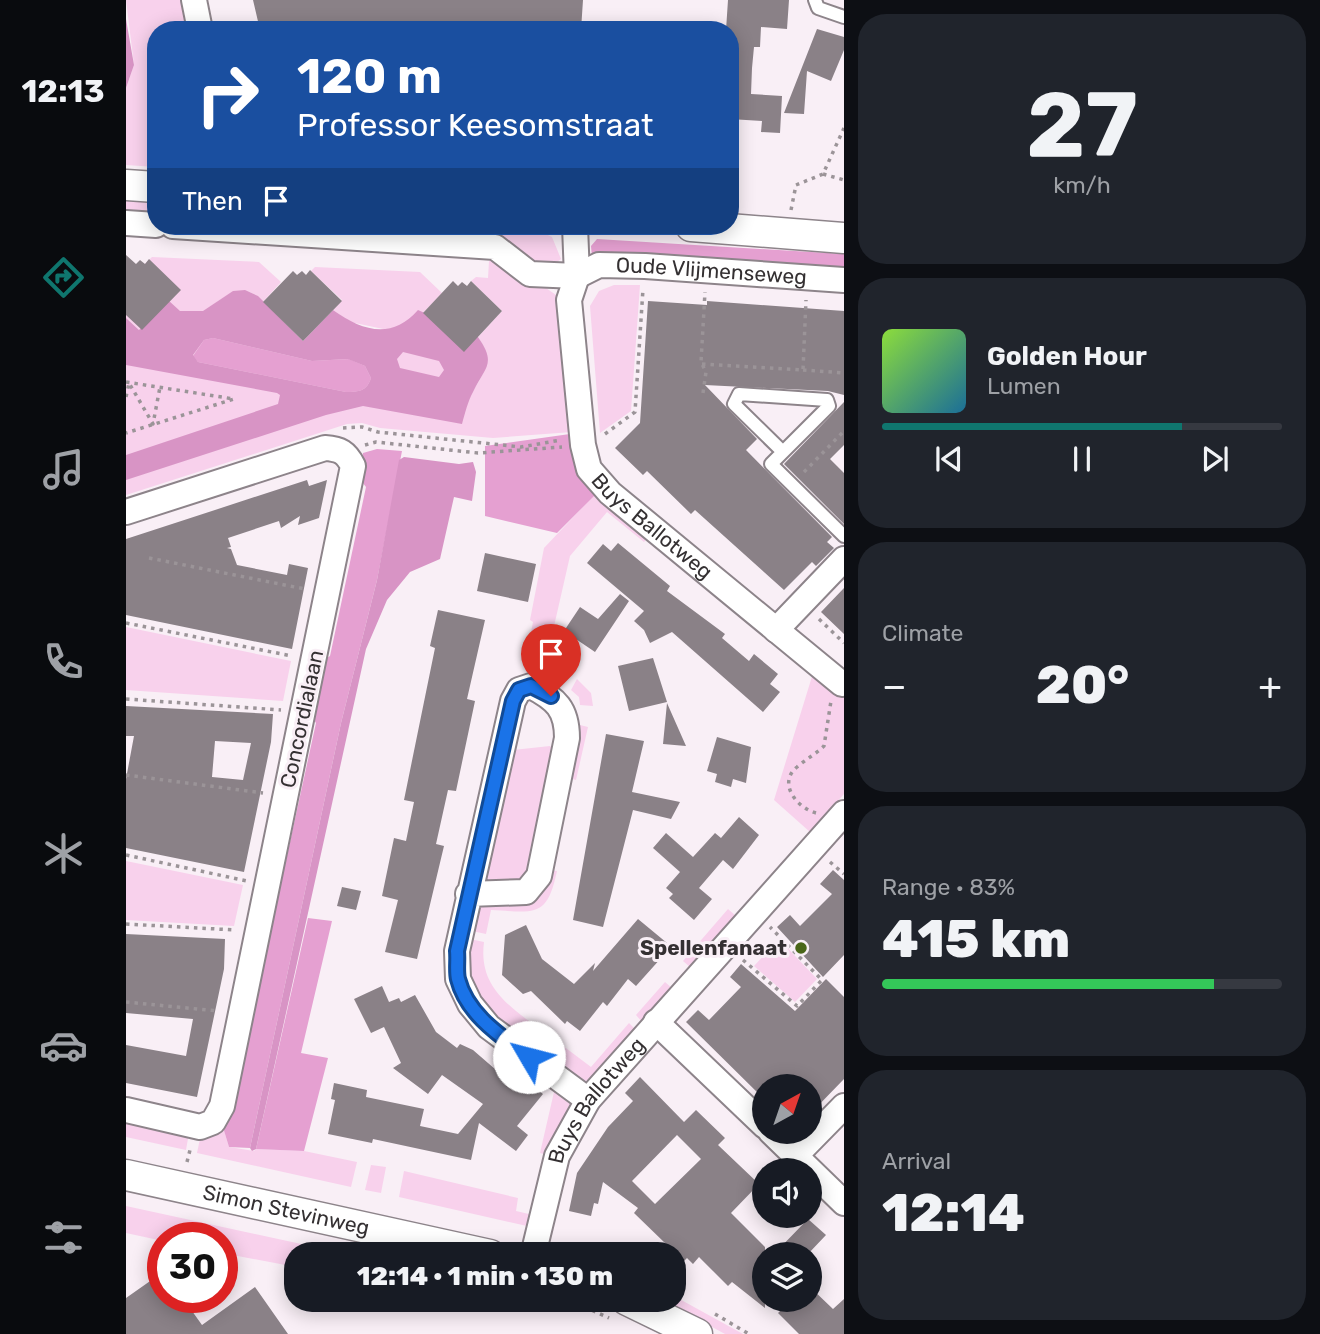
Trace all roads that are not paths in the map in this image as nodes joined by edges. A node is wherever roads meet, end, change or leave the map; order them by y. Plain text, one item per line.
1 (194, 0) edge
2 (815, 0) edge
3 (844, 17) edge
4 (198, 21) edge
5 (126, 185) edge
6 (147, 186) edge
7 (126, 223) edge
8 (147, 224) edge
9 (739, 230) edge
10 (311, 235) edge
11 (575, 235) edge
12 (844, 238) edge
13 (577, 276) junction
14 (844, 280) edge
15 (783, 452) junction
16 (126, 512) edge
17 (844, 536) edge
18 (844, 559) edge
19 (776, 630) junction
20 (842, 684) road end
21 (844, 813) edge
22 (468, 894) junction
23 (656, 1022) junction
24 (587, 1100) junction
25 (844, 1106) edge
26 (126, 1110) edge
27 (752, 1114) edge
28 (783, 1144) edge
29 (795, 1156) junction
30 (126, 1175) edge
31 (844, 1203) edge
32 (431, 1242) edge
33 (536, 1242) edge
34 (652, 1312) edge
35 (697, 1334) edge

1 - 4 street
2 - 3 lane
5 - 6 street
7 - 8 street
9 - 12 street, Oude Vlijmenseweg
10 - 13 street, Oude Vlijmenseweg
11 - 13 street, Buys Ballotweg
13 - 14 street, Oude Vlijmenseweg
13 - 19 street, Buys Ballotweg
15 - 15 lane
15 - 17 lane
16 - 26 street, Concordialaan
18 - 19 street
19 - 20 street, Buys Ballotweg
21 - 23 street, Buys Ballotweg
22 - 22 street
22 - 24 street
23 - 24 street, Buys Ballotweg
23 - 27 street
24 - 33 street, Buys Ballotweg
25 - 29 street
28 - 29 street
29 - 31 street
30 - 32 street, Simon Stevinweg
34 - 35 street

